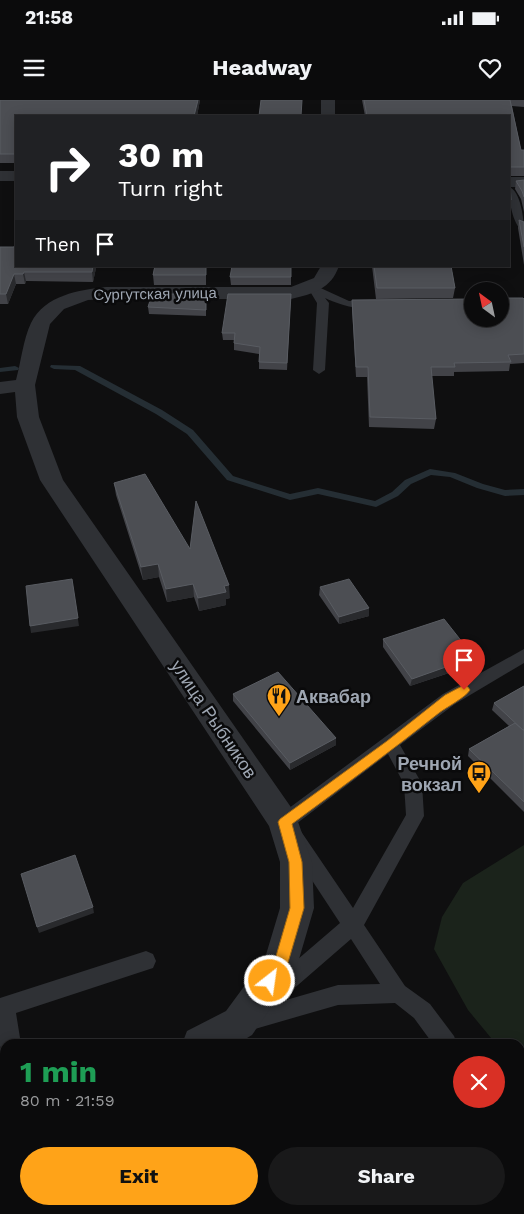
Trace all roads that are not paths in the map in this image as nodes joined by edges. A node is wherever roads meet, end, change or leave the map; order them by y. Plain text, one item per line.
1 (328, 100) edge
2 (328, 115) edge
3 (0, 176) edge
4 (15, 176) edge
5 (510, 182) edge
6 (524, 182) edge
7 (510, 193) edge
8 (524, 228) edge
9 (330, 267) edge
10 (314, 288) junction
11 (387, 304) edge
12 (318, 370) dead end
13 (25, 386) junction
14 (0, 388) edge
15 (524, 655) edge
16 (391, 744) junction
17 (284, 822) junction
18 (354, 924) junction
19 (146, 961) dead end
20 (398, 994) junction
21 (239, 1023) junction
22 (9, 1039) edge
23 (209, 1039) edge
24 (442, 1039) edge

1 - 2 street
3 - 4 street
5 - 6 street
7 - 8 lane
9 - 10 street
10 - 11 lane
10 - 12 lane
10 - 13 street, Сургутская улица
13 - 14 street
13 - 17 street, улица Рыбников
15 - 16 lane
16 - 17 lane
16 - 18 lane
17 - 18 lane
17 - 21 street, улица Рыбников
18 - 20 lane
18 - 21 lane
19 - 22 lane
20 - 21 lane
20 - 24 lane
21 - 23 street, улица Рыбников

